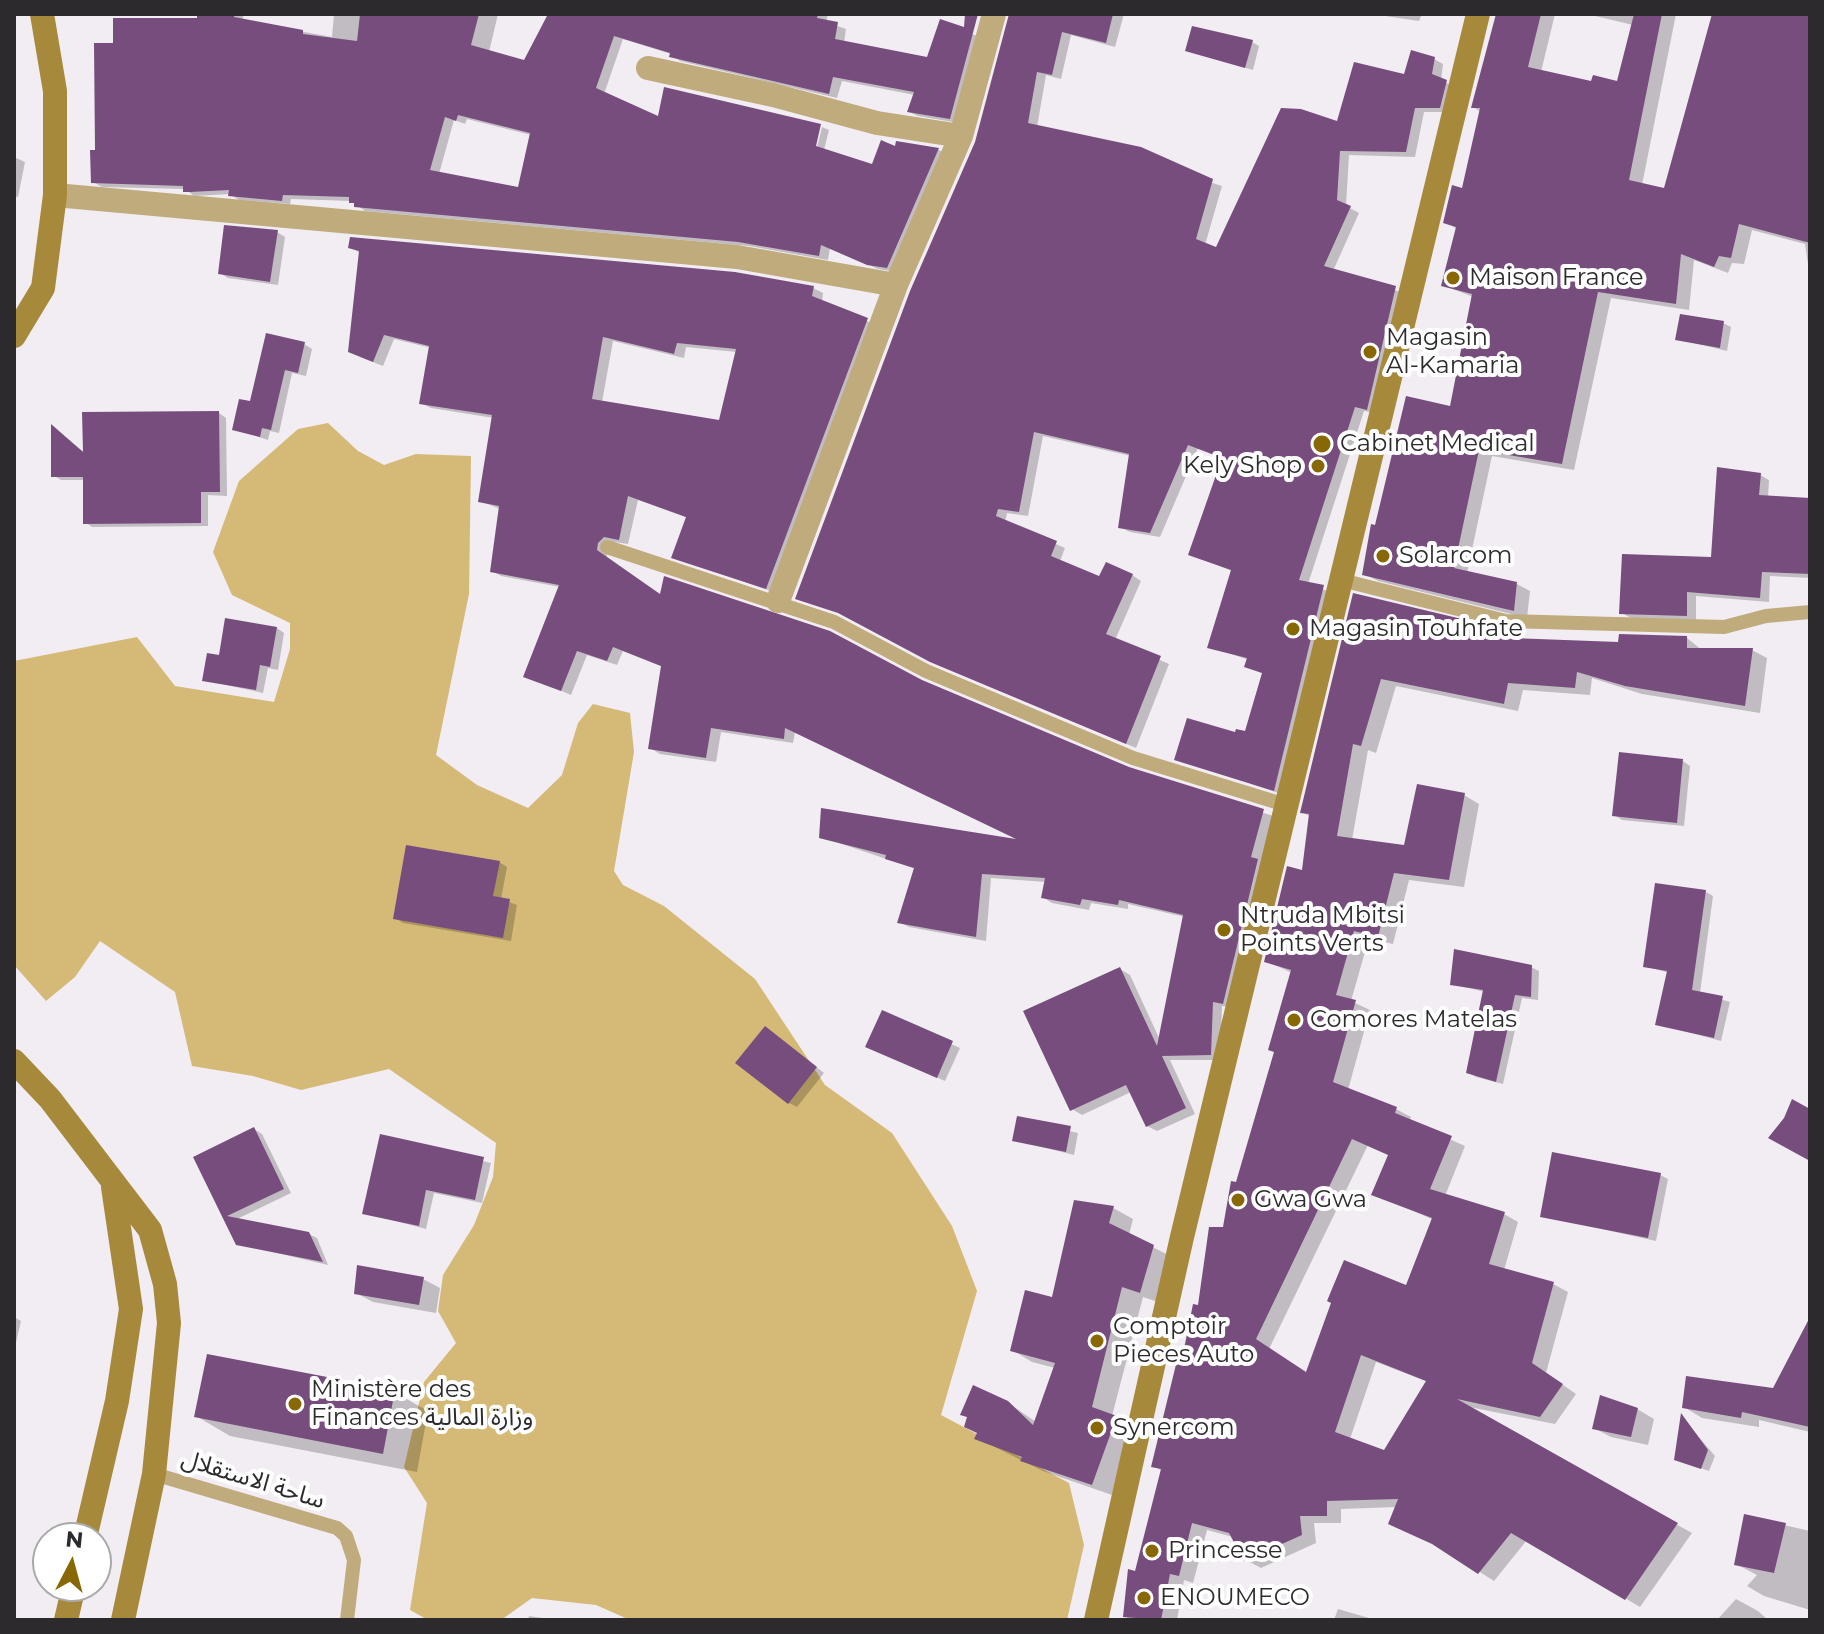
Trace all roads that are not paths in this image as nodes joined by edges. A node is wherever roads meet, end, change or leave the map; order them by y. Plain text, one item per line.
1 (42, 14) edge
2 (994, 14) edge
3 (1478, 14) edge
4 (648, 68) dead end
5 (961, 136) junction
6 (55, 195) junction
7 (896, 285) junction
8 (14, 336) edge
9 (607, 547) dead end
10 (1341, 580) junction
11 (778, 601) junction
12 (1810, 612) edge
13 (1289, 806) junction
14 (14, 1061) edge
15 (112, 1185) junction
16 (154, 1474) junction
17 (89, 1522) edge
18 (123, 1620) edge
19 (347, 1620) edge
20 (1096, 1620) edge

1 - 6 street
2 - 5 street
3 - 10 street
4 - 5 street
5 - 7 street
6 - 7 street
6 - 8 street
7 - 11 street
9 - 11 lane
10 - 12 lane
10 - 13 street
11 - 13 lane
13 - 20 street
14 - 15 street
15 - 16 street
15 - 17 street
16 - 18 street
16 - 19 lane, ساحة الاستقلال

